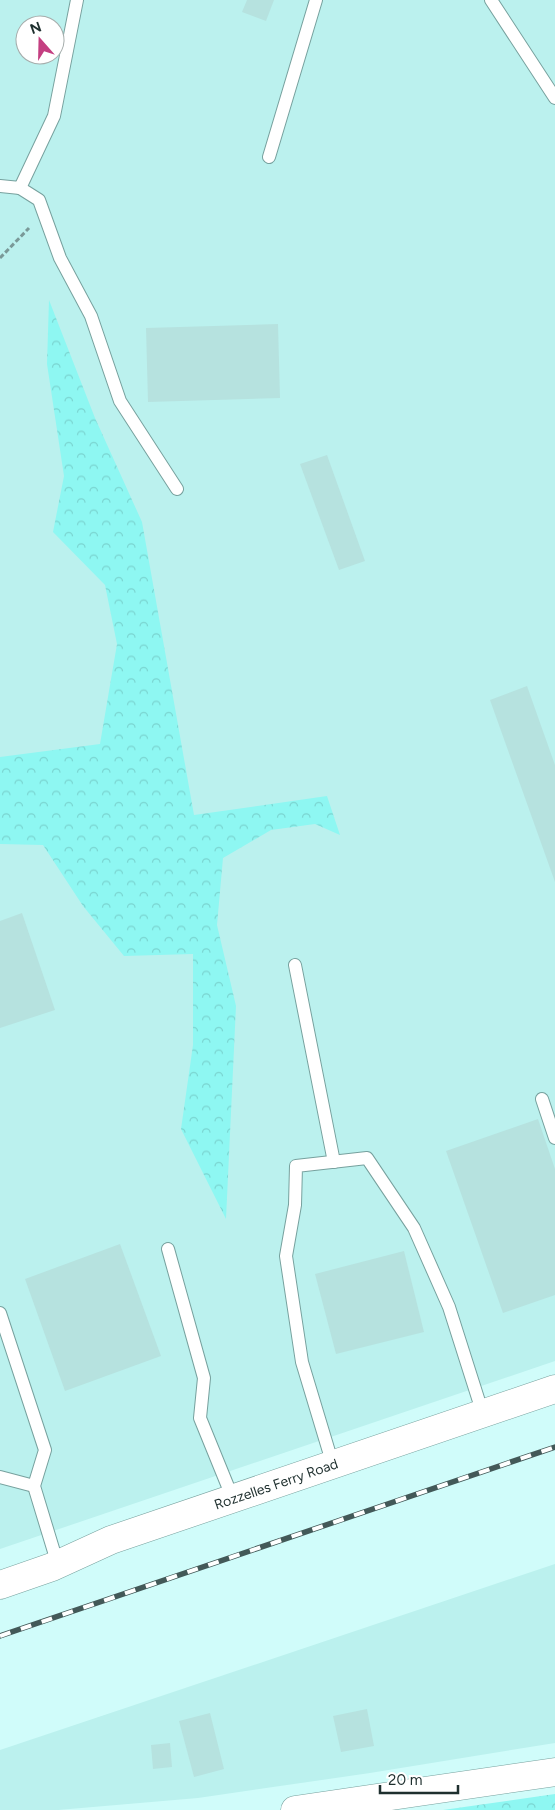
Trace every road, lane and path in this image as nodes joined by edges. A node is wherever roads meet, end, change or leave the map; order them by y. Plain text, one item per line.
1 (76, 0) edge
2 (316, 0) edge
3 (491, 0) edge
4 (555, 98) edge
5 (269, 157) dead end
6 (0, 186) edge
7 (20, 188) junction
8 (44, 212) junction
9 (0, 258) edge
10 (177, 489) dead end
11 (295, 965) dead end
12 (542, 1098) dead end
13 (555, 1138) edge
14 (334, 1162) junction
15 (168, 1249) dead end
16 (0, 1313) edge
17 (555, 1389) edge
18 (483, 1414) junction
19 (333, 1465) junction
20 (0, 1477) edge
21 (34, 1486) junction
22 (232, 1498) junction
23 (58, 1565) junction
24 (0, 1585) edge
25 (555, 1772) edge
26 (295, 1810) edge

1 - 7 lane
2 - 5 lane
3 - 4 lane
6 - 7 lane
7 - 8 lane
8 - 9 path
8 - 10 lane
11 - 14 lane
12 - 13 lane
14 - 18 lane
14 - 19 lane
15 - 22 lane
16 - 21 lane
17 - 18 street, Rozzelles Ferry Road
18 - 19 street, Rozzelles Ferry Road
19 - 22 street, Rozzelles Ferry Road
20 - 21 lane
21 - 23 lane
22 - 23 street, Rozzelles Ferry Road
23 - 24 street, Rozzelles Ferry Road
25 - 26 street

